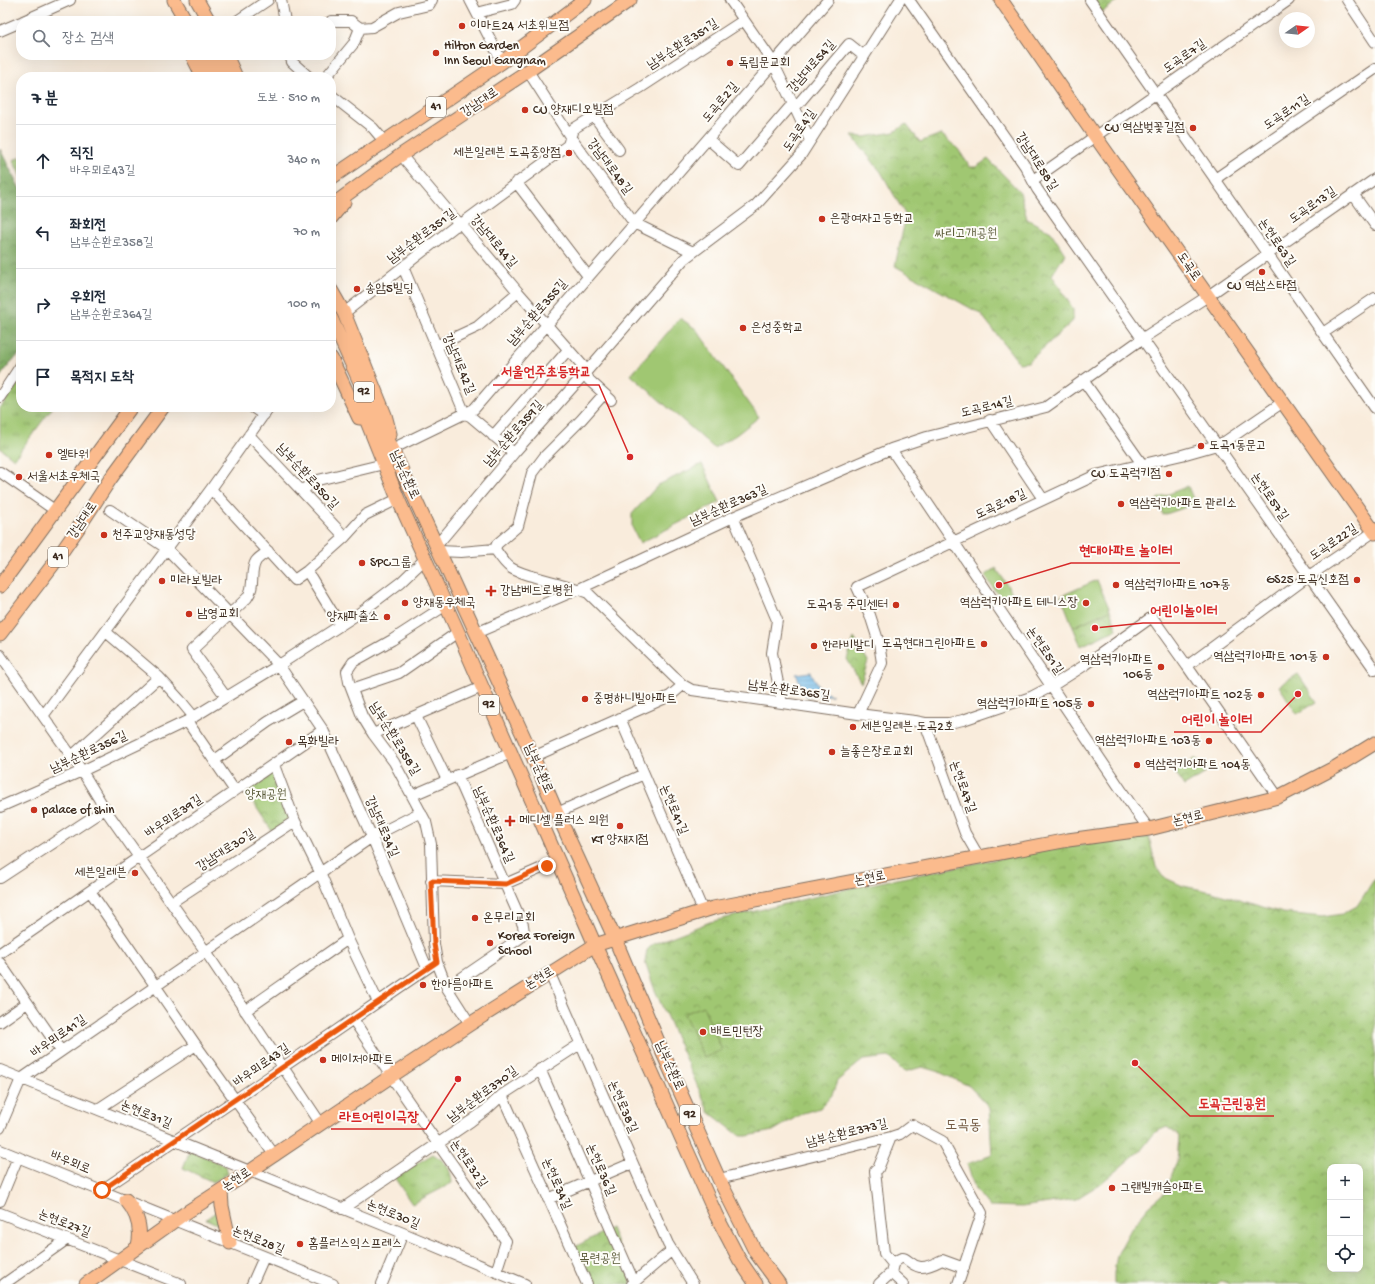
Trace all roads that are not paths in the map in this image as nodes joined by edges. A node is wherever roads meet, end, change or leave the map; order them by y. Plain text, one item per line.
1 (70, 0) edge
2 (171, 0) edge
3 (174, 0) edge
4 (192, 0) edge
5 (197, 0) edge
6 (268, 0) edge
7 (281, 0) edge
8 (432, 0) edge
9 (470, 0) edge
10 (515, 0) edge
11 (584, 0) edge
12 (630, 0) edge
13 (730, 0) edge
14 (827, 0) edge
15 (900, 0) edge
16 (909, 0) edge
17 (1002, 0) edge
18 (1090, 0) edge
19 (1289, 0) edge
20 (1346, 0) edge
21 (477, 13) junction
22 (35, 16) edge
23 (177, 16) edge
24 (183, 16) edge
25 (198, 16) edge
26 (205, 16) edge
27 (244, 16) edge
28 (284, 16) edge
29 (744, 20) junction
30 (336, 21) edge
31 (16, 24) edge
32 (360, 28) junction
33 (0, 31) edge
34 (1375, 42) edge
35 (864, 56) junction
36 (194, 60) edge
37 (205, 60) edge
38 (216, 60) edge
39 (228, 60) edge
40 (291, 60) edge
41 (502, 62) junction
42 (773, 62) junction
43 (1375, 69) edge
44 (528, 71) junction
45 (200, 72) edge
46 (211, 72) edge
47 (222, 72) edge
48 (234, 72) edge
49 (303, 72) edge
50 (330, 72) edge
51 (1155, 93) junction
52 (336, 99) edge
53 (795, 106) junction
54 (594, 116) junction
55 (1095, 136) junction
56 (571, 138) junction
57 (708, 139) junction
58 (810, 140) junction
59 (384, 141) junction
60 (619, 150) dead end
61 (401, 155) junction
62 (346, 167) junction
63 (336, 169) edge
64 (336, 174) edge
65 (1215, 179) junction
66 (1375, 179) edge
67 (1033, 180) junction
68 (516, 182) junction
69 (359, 186) junction
70 (1353, 194) junction
71 (336, 202) edge
72 (336, 211) edge
73 (634, 223) junction
74 (461, 224) junction
75 (1375, 225) edge
76 (694, 252) junction
77 (1268, 254) junction
78 (403, 267) junction
79 (588, 276) junction
80 (518, 292) junction
81 (1208, 296) junction
82 (1375, 298) edge
83 (336, 299) edge
84 (336, 303) edge
85 (336, 313) edge
86 (344, 313) junction
87 (546, 324) junction
88 (336, 329) edge
89 (1323, 333) junction
90 (1142, 338) junction
91 (436, 346) junction
92 (568, 350) junction
93 (336, 351) edge
94 (336, 369) edge
95 (586, 372) junction
96 (16, 373) edge
97 (1083, 380) junction
98 (0, 397) edge
99 (1283, 402) junction
100 (1375, 408) edge
101 (127, 412) edge
102 (159, 412) edge
103 (265, 412) edge
104 (465, 414) junction
105 (990, 420) junction
106 (249, 435) junction
107 (493, 436) junction
108 (1217, 445) junction
109 (394, 448) junction
110 (891, 449) junction
111 (514, 453) junction
112 (384, 464) junction
113 (400, 464) junction
114 (1142, 464) junction
115 (0, 472) edge
116 (211, 489) junction
117 (302, 490) junction
118 (398, 499) junction
119 (1043, 499) junction
120 (110, 510) dead end
121 (56, 511) junction
122 (733, 517) junction
123 (1375, 532) edge
124 (345, 537) junction
125 (953, 541) junction
126 (166, 548) junction
127 (438, 548) junction
128 (495, 549) junction
129 (268, 551) junction
130 (425, 558) junction
131 (307, 571) junction
132 (1309, 576) junction
133 (0, 586) edge
134 (579, 589) junction
135 (446, 605) junction
136 (230, 614) junction
137 (340, 625) junction
138 (106, 632) junction
139 (458, 632) junction
140 (476, 633) junction
141 (0, 634) edge
142 (1, 658) edge
143 (279, 665) junction
144 (1187, 666) junction
145 (1375, 670) edge
146 (159, 677) junction
147 (683, 685) junction
148 (1052, 686) junction
149 (482, 687) junction
150 (352, 689) junction
151 (226, 697) junction
152 (303, 701) junction
153 (782, 703) junction
154 (858, 714) junction
155 (43, 716) junction
156 (416, 716) junction
157 (620, 718) junction
158 (190, 719) junction
159 (924, 723) junction
160 (323, 730) junction
161 (373, 734) junction
162 (1375, 743) edge
163 (510, 753) junction
164 (71, 756) junction
165 (533, 757) junction
166 (214, 760) junction
167 (274, 765) junction
168 (82, 771) junction
169 (644, 774) junction
170 (457, 775) junction
171 (447, 780) junction
172 (235, 791) junction
173 (413, 795) junction
174 (1278, 797) junction
175 (0, 807) edge
176 (105, 808) junction
177 (421, 812) junction
178 (558, 813) junction
179 (295, 821) junction
180 (1149, 829) junction
181 (372, 838) junction
182 (139, 856) junction
183 (979, 857) junction
184 (558, 861) junction
185 (320, 872) junction
186 (0, 878) edge
187 (431, 881) junction
188 (506, 884) junction
189 (90, 891) junction
190 (172, 902) junction
191 (703, 911) junction
192 (348, 938) junction
193 (615, 939) junction
194 (595, 945) junction
195 (206, 952) junction
196 (0, 953) edge
197 (0, 962) edge
198 (437, 962) junction
199 (427, 968) junction
200 (550, 974) junction
201 (156, 986) junction
202 (447, 988) junction
203 (378, 1002) junction
204 (27, 1003) junction
205 (245, 1011) junction
206 (353, 1019) junction
207 (0, 1022) edge
208 (470, 1024) junction
209 (580, 1044) junction
210 (196, 1045) junction
211 (60, 1051) junction
212 (284, 1066) junction
213 (540, 1069) junction
214 (0, 1070) edge
215 (390, 1077) junction
216 (21, 1079) junction
217 (502, 1095) junction
218 (235, 1100) junction
219 (98, 1109) junction
220 (321, 1124) junction
221 (0, 1128) edge
222 (891, 1137) junction
223 (175, 1141) junction
224 (438, 1144) junction
225 (0, 1150) edge
226 (274, 1156) junction
227 (18, 1157) junction
228 (632, 1162) junction
229 (251, 1171) junction
230 (719, 1179) junction
231 (590, 1181) junction
232 (102, 1190) junction
233 (221, 1190) junction
234 (548, 1199) junction
235 (126, 1200) junction
236 (0, 1201) edge
237 (342, 1209) junction
238 (0, 1214) edge
239 (175, 1221) junction
240 (403, 1233) junction
241 (66, 1240) junction
242 (230, 1243) junction
243 (138, 1246) junction
244 (672, 1250) junction
245 (264, 1257) junction
246 (120, 1259) junction
247 (892, 1268) junction
248 (964, 1268) junction
249 (496, 1272) junction
250 (99, 1279) edge
251 (633, 1283) edge
252 (4, 1284) edge
253 (86, 1284) edge
254 (181, 1284) edge
255 (252, 1284) edge
256 (333, 1284) edge
257 (382, 1284) edge
258 (525, 1284) edge
259 (587, 1284) edge
260 (694, 1284) edge
261 (756, 1284) edge
262 (779, 1284) edge
263 (879, 1284) edge
264 (903, 1284) edge
265 (958, 1284) edge

1 - 22 street
2 - 23 main road
3 - 24 main road
4 - 25 main road
5 - 26 main road
6 - 27 street
7 - 28 street
8 - 32 street
9 - 21 street
10 - 21 street
11 - 41 main road, 강남대로 / 41
12 - 44 main road, 강남대로 / 41
13 - 29 street, 강남대로54길
14 - 42 street, 도곡로2길
15 - 35 street, 도곡로4길
16 - 67 street, 강남대로58길
17 - 55 main road, 도곡로
18 - 51 street, 논현로63길
19 - 51 street, 도곡로7길
20 - 34 street
21 - 41 street
29 - 42 street, 강남대로54길
29 - 54 street, 남부순환로351길
30 - 32 street
31 - 33 street
32 - 50 street
35 - 53 street, 강남대로54길
35 - 58 street, 도곡로4길
36 - 45 main road
37 - 46 main road
38 - 47 main road
39 - 48 main road
40 - 49 street
41 - 59 main road, 강남대로 / 41
42 - 53 street, 강남대로54길
42 - 57 street, 도곡로2길
43 - 65 street, 도곡로11길
44 - 56 street, 강남대로48길
44 - 61 main road, 강남대로 / 41
51 - 55 street, 도곡로7길
51 - 65 street, 논현로63길
52 - 59 street
53 - 57 street, 강남대로54길
53 - 58 street, 강남대로54길
54 - 56 street, 남부순환로351길
54 - 60 street
55 - 67 street, 도곡로7길
55 - 81 main road, 도곡로
56 - 68 street, 남부순환로351길
56 - 73 street, 강남대로48길
57 - 73 street, 도곡로2길
58 - 76 street, 도곡로4길
59 - 62 main road, 강남대로 / 41
61 - 69 main road, 강남대로 / 41
61 - 74 street, 강남대로44길
62 - 63 main road
62 - 64 main road, 강남대로 / 41
65 - 77 street, 논현로63길
66 - 70 street, 도곡로13길
67 - 90 street, 강남대로58길
68 - 74 street, 남부순환로351길
68 - 79 street
69 - 71 main road, 강남대로 / 41
69 - 72 main road
70 - 75 street
70 - 77 street, 도곡로13길
73 - 76 street, 강남대로48길
73 - 79 street, 남부순환로355길
74 - 78 street, 남부순환로351길
74 - 80 street, 강남대로44길
76 - 95 street, 남부순환로359길
77 - 81 street, 도곡로13길
77 - 89 street, 논현로63길
78 - 86 street, 남부순환로351길
78 - 91 street, 강남대로42길
79 - 87 street, 남부순환로355길
80 - 87 street, 강남대로44길
80 - 91 street
81 - 90 street, 도곡로14길
81 - 99 main road, 도곡로
82 - 89 street
83 - 86 main road
84 - 86 main road
85 - 86 main road
86 - 109 main road
87 - 92 street, 강남대로44길
87 - 104 street, 남부순환로355길
88 - 113 main road, 남부순환로 / 92
89 - 100 street, 논현로63길
90 - 97 street, 도곡로14길
90 - 108 street, 논현로57길
91 - 104 street, 강남대로42길
92 - 95 street, 강남대로44길
92 - 107 street
93 - 112 main road, 남부순환로 / 92
94 - 112 main road
95 - 111 street, 남부순환로359길
95 - 128 street, 강남대로44길
96 - 98 street
97 - 105 street, 도곡로14길
97 - 114 street
99 - 108 street, 도곡로18길
99 - 123 main road, 도곡로
101 - 121 main road, 41
102 - 141 main road, 강남대로 / 41
103 - 106 street
104 - 107 street, 강남대로42길
104 - 109 street, 남부순환로355길
105 - 110 street, 도곡로14길
105 - 119 street
106 - 116 street
106 - 117 street, 남부순환로350길
107 - 111 street, 강남대로42길
108 - 114 street, 도곡로18길
108 - 132 street, 논현로57길
109 - 113 main road
110 - 122 street, 남부순환로363길
110 - 125 street, 논현로51길
111 - 127 street, 남부순환로359길
112 - 117 street, 남부순환로
112 - 118 main road, 남부순환로 / 92
113 - 127 main road, 남부순환로 / 92
114 - 119 street, 도곡로18길
115 - 121 street
116 - 126 street
116 - 129 street
117 - 124 street, 남부순환로350길
118 - 124 street
118 - 130 main road, 남부순환로 / 92
119 - 125 street, 도곡로18길
120 - 126 street, 강남대로34길
121 - 133 main road, 41
122 - 134 street, 남부순환로363길
122 - 153 street
123 - 132 street, 도곡로22길
124 - 131 street
125 - 148 street, 논현로51길
125 - 154 street, 도곡로18길
126 - 136 street, 강남대로34길
126 - 138 street
127 - 128 street
127 - 140 main road, 남부순환로 / 92
128 - 134 street
129 - 131 street
129 - 136 street
130 - 135 main road, 남부순환로 / 92
130 - 137 street, 남부순환로356길
131 - 137 street
132 - 144 street, 도곡로22길
132 - 145 street, 논현로57길
134 - 140 street, 남부순환로363길
134 - 147 street
135 - 139 main road, 남부순환로 / 92
135 - 150 street, 남부순환로358길
136 - 143 street, 강남대로34길
136 - 151 street
137 - 143 street, 남부순환로356길
138 - 146 street
138 - 155 street
139 - 149 main road, 남부순환로 / 92
139 - 150 street
140 - 165 main road, 남부순환로 / 92
142 - 155 street
143 - 151 street, 남부순환로356길
143 - 152 street, 강남대로34길
144 - 148 street, 남부순환로365길
144 - 174 street
146 - 158 street
146 - 164 street
147 - 153 street, 남부순환로365길
147 - 157 street
148 - 159 street, 남부순환로365길
148 - 180 street, 논현로51길
149 - 156 street
149 - 163 main road, 남부순환로 / 92
150 - 161 street, 남부순환로358길
151 - 158 street, 남부순환로356길
152 - 160 street, 강남대로34길
152 - 166 street
153 - 154 street, 남부순환로365길
154 - 159 street, 남부순환로365길
155 - 164 street
156 - 161 street
156 - 171 street
157 - 165 street
157 - 169 street, 논현로41길
158 - 166 street
158 - 168 street, 남부순환로356길
159 - 183 street, 논현로47길
160 - 167 street, 바우뫼로39길
160 - 181 street, 강남대로34길
161 - 173 street, 남부순환로358길
162 - 174 main road, 논현로
163 - 170 street, 남부순환로
163 - 184 main road, 남부순환로 / 92
164 - 168 street
165 - 178 main road, 남부순환로 / 92
166 - 172 street
167 - 172 street, 바우뫼로39길
167 - 179 street
168 - 175 street, 남부순환로356길
168 - 176 street
169 - 178 street
169 - 191 street, 논현로41길
170 - 171 street, 남부순환로
170 - 188 street, 남부순환로364길
171 - 173 street, 남부순환로
172 - 182 street, 바우뫼로39길
173 - 177 street, 남부순환로358길
174 - 180 main road, 논현로
176 - 182 street
176 - 186 street
177 - 181 street, 바우뫼로41길
177 - 187 street, 남부순환로358길
178 - 193 main road, 남부순환로 / 92
179 - 185 street
179 - 190 street, 강남대로30길
180 - 183 main road, 논현로
181 - 185 street, 바우뫼로41길
181 - 199 street, 강남대로34길
182 - 189 street, 바우뫼로39길
182 - 190 street
183 - 191 main road, 논현로
184 - 188 street, 남부순환로364길
184 - 194 main road, 남부순환로 / 92
185 - 192 street
185 - 195 street, 바우뫼로41길
187 - 188 street, 남부순환로364길
187 - 198 street, 남부순환로358길
188 - 202 street, 남부순환로364길
189 - 196 street, 바우뫼로39길
189 - 201 street
190 - 195 street
191 - 193 main road, 논현로
192 - 203 street
192 - 205 street
193 - 194 main road, 논현로
193 - 230 main road, 남부순환로 / 92
194 - 200 main road, 논현로
194 - 261 main road, 남부순환로 / 92
195 - 201 street, 바우뫼로41길
195 - 205 street
197 - 204 street
198 - 199 street, 바우뫼로43길
198 - 202 street, 남부순환로358길
199 - 203 street, 바우뫼로43길
200 - 208 main road, 논현로
200 - 209 street, 논현로38길
201 - 210 street
201 - 211 street, 바우뫼로41길
202 - 208 street, 남부순환로358길
203 - 206 street, 바우뫼로43길
204 - 207 street
204 - 211 street
205 - 212 street
206 - 212 street, 바우뫼로43길
206 - 215 street
208 - 215 main road, 논현로
209 - 213 street, 남부순환로370길
209 - 228 street, 논현로38길
210 - 218 street
210 - 219 street, 논현로31길
211 - 216 street, 바우뫼로41길
212 - 218 street, 바우뫼로43길
212 - 220 street
213 - 217 street, 남부순환로370길
213 - 231 street, 논현로36길
214 - 216 street, 논현로31길
215 - 220 main road, 논현로
215 - 224 street, 논현로32길
216 - 219 street, 논현로31길
216 - 221 street
217 - 224 street, 남부순환로370길
217 - 234 street, 논현로34길
218 - 223 street, 바우뫼로43길
218 - 226 street
219 - 223 street, 논현로31길
220 - 226 main road, 논현로
222 - 230 street, 남부순환로373길
222 - 247 street
222 - 248 street, 남부순환로373길
223 - 229 street, 논현로31길
223 - 232 street, 바우뫼로43길
224 - 237 street, 남부순환로370길
224 - 249 street, 논현로32길
225 - 227 street, 바우뫼로
226 - 229 main road, 논현로
227 - 232 street, 바우뫼로
227 - 236 street
228 - 231 street
228 - 244 street, 논현로38길
229 - 233 main road, 논현로
229 - 237 street, 논현로30길
230 - 262 main road, 남부순환로 / 92
231 - 234 street
231 - 251 street, 논현로36길
232 - 235 street, 바우뫼로
233 - 239 main road, 논현로
233 - 242 main road
234 - 259 street, 논현로34길
235 - 239 street, 바우뫼로
235 - 243 main road
237 - 240 street, 논현로30길
238 - 241 street, 논현로27길
239 - 242 street, 논현로28길
239 - 243 main road, 논현로
240 - 249 street, 논현로30길
240 - 257 street
241 - 246 street, 논현로27길
241 - 252 street
242 - 245 street, 논현로28길
243 - 246 main road, 논현로
244 - 251 street
244 - 260 street, 논현로38길
245 - 255 street
245 - 256 street, 논현로28길
246 - 250 main road, 논현로
246 - 254 street, 논현로27길
247 - 248 street
247 - 263 street
247 - 264 street
248 - 265 street
249 - 258 street, 논현로30길
250 - 253 main road, 논현로

